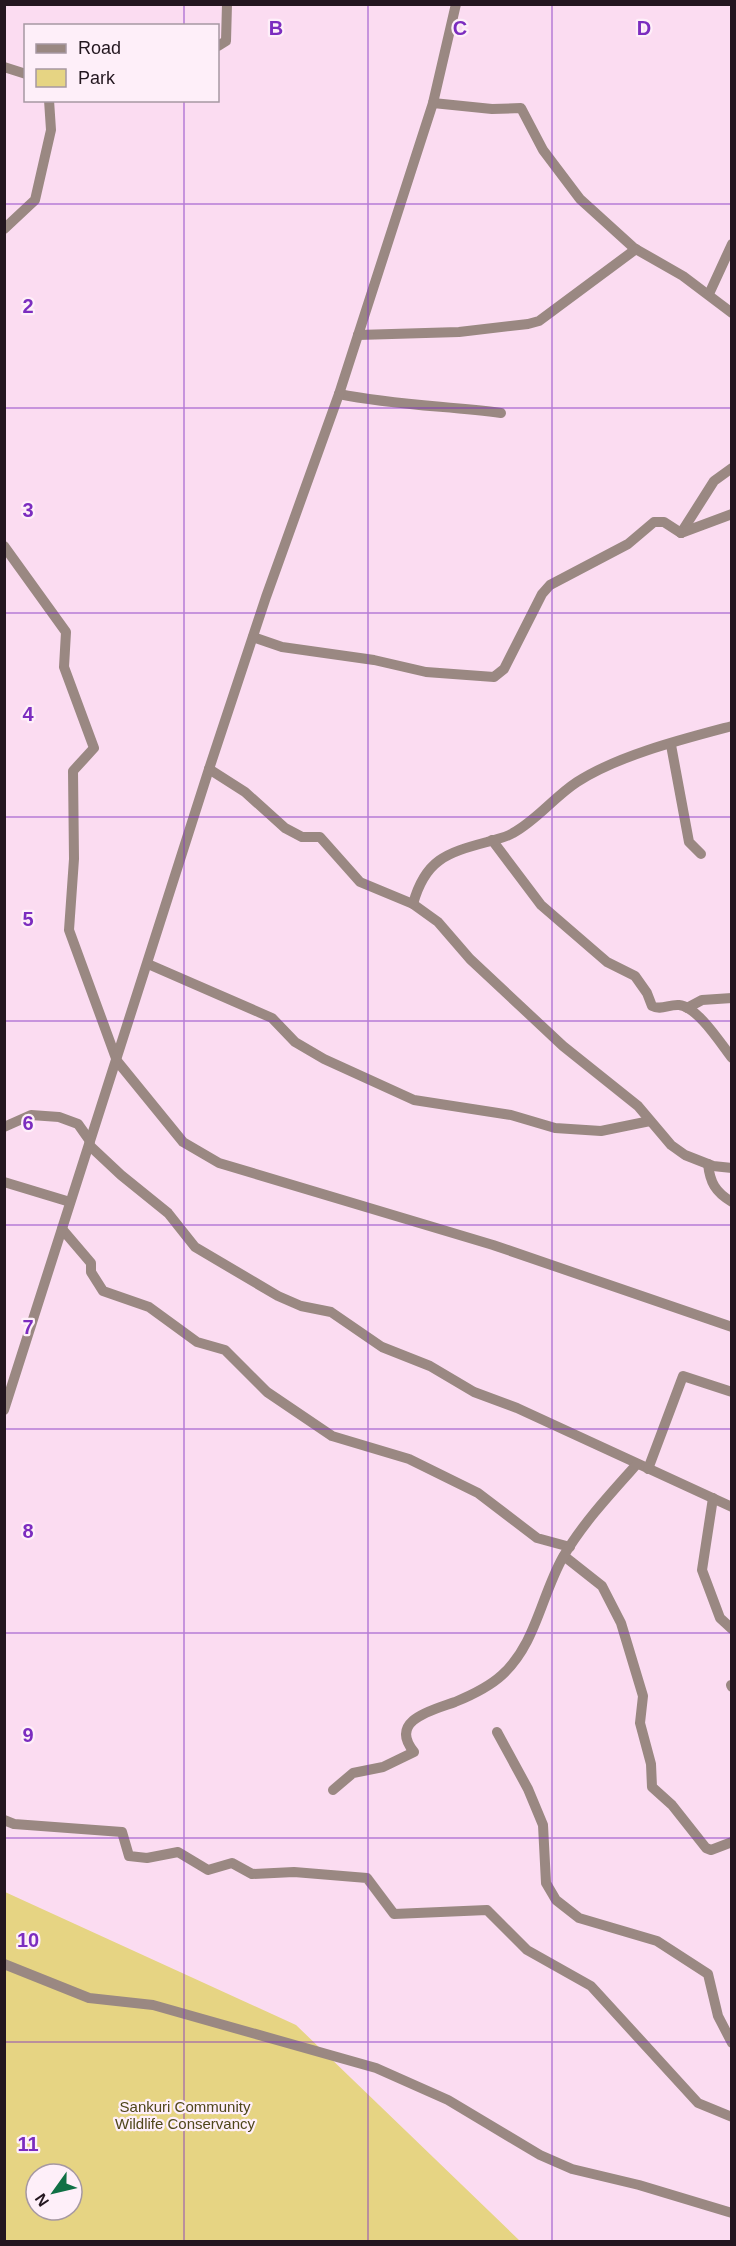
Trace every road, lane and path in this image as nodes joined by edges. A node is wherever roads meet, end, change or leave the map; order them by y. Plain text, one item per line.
1 (227, 4) edge
2 (456, 4) edge
3 (219, 45) edge
4 (4, 67) edge
5 (24, 74) edge
6 (48, 102) edge
7 (433, 103) junction
8 (4, 229) edge
9 (732, 244) edge
10 (636, 249) junction
11 (709, 294) junction
12 (732, 313) edge
13 (358, 335) junction
14 (339, 394) junction
15 (501, 413) dead end
16 (732, 468) edge
17 (732, 514) edge
18 (681, 533) junction
19 (4, 546) edge
20 (253, 637) junction
21 (732, 726) edge
22 (671, 745) junction
23 (209, 769) junction
24 (492, 840) junction
25 (701, 854) dead end
26 (413, 904) junction
27 (148, 964) junction
28 (732, 998) edge
29 (687, 1008) junction
30 (732, 1059) edge
31 (117, 1061) junction
32 (650, 1121) junction
33 (4, 1128) edge
34 (89, 1143) junction
35 (708, 1164) junction
36 (732, 1168) edge
37 (4, 1182) edge
38 (70, 1202) junction
39 (732, 1202) edge
40 (62, 1229) junction
41 (732, 1327) edge
42 (732, 1392) edge
43 (4, 1410) edge
44 (637, 1464) junction
45 (648, 1469) junction
46 (713, 1498) junction
47 (732, 1507) edge
48 (567, 1552) junction
49 (732, 1629) edge
50 (497, 1732) dead end
51 (333, 1790) dead end
52 (4, 1820) edge
53 (732, 1842) edge
54 (4, 1964) edge
55 (732, 2043) edge
56 (732, 2117) edge
57 (732, 2213) edge

1 - 3 street
2 - 7 street
4 - 5 street
6 - 8 street
7 - 10 street
7 - 13 street
9 - 11 street
10 - 11 street
10 - 13 street
11 - 12 street
13 - 14 street
14 - 15 street
14 - 20 street
16 - 18 street
17 - 18 street
18 - 20 street
19 - 31 street
20 - 23 street
21 - 22 street
22 - 24 street
22 - 25 street
23 - 26 street
23 - 27 street
24 - 26 street
24 - 29 street
26 - 32 street
27 - 31 street
27 - 32 street
28 - 29 street
29 - 30 street
31 - 34 street
31 - 41 street
32 - 35 street
33 - 34 street
34 - 38 street
34 - 44 street
35 - 36 street
35 - 39 street
37 - 38 street
38 - 40 street
40 - 43 street
40 - 48 street
42 - 45 street
44 - 45 street
44 - 48 street
45 - 46 street
46 - 47 street
46 - 49 street
48 - 51 street
48 - 53 street
50 - 55 street
52 - 56 street
54 - 57 street

